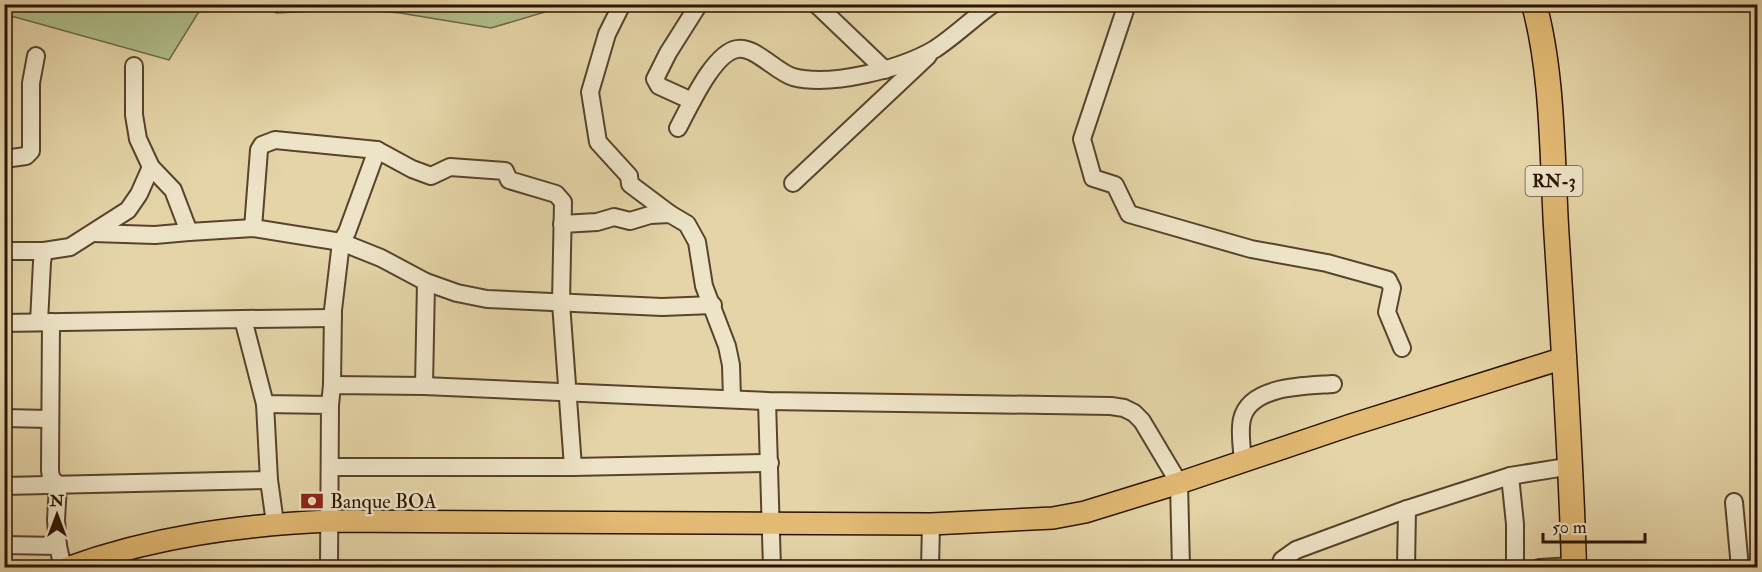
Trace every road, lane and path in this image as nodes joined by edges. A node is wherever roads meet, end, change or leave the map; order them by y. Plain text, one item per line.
1 (622, 4) edge
2 (699, 4) edge
3 (816, 4) edge
4 (993, 4) edge
5 (1127, 4) edge
6 (1534, 4) edge
7 (934, 49) junction
8 (36, 56) dead end
9 (134, 66) dead end
10 (885, 70) junction
11 (692, 101) junction
12 (678, 128) dead end
13 (377, 150) junction
14 (4, 159) edge
15 (151, 167) junction
16 (793, 183) dead end
17 (670, 214) junction
18 (562, 224) junction
19 (254, 228) junction
20 (189, 232) junction
21 (93, 233) junction
22 (341, 242) junction
23 (4, 251) edge
24 (44, 251) junction
25 (426, 282) junction
26 (561, 303) junction
27 (712, 305) junction
28 (333, 318) junction
29 (243, 319) junction
30 (45, 322) junction
31 (4, 323) edge
32 (1402, 348) dead end
33 (1564, 358) junction
34 (1332, 384) dead end
35 (332, 385) junction
36 (424, 386) junction
37 (567, 393) junction
38 (732, 399) junction
39 (767, 401) junction
40 (265, 404) junction
41 (330, 405) junction
42 (4, 418) edge
43 (50, 419) junction
44 (1243, 461) junction
45 (770, 463) junction
46 (1572, 466) junction
47 (331, 467) junction
48 (573, 467) junction
49 (1510, 476) junction
50 (269, 480) junction
51 (1179, 483) junction
52 (58, 485) junction
53 (4, 486) edge
54 (1734, 502) dead end
55 (1407, 509) junction
56 (330, 521) junction
57 (275, 524) junction
58 (772, 524) junction
59 (931, 524) junction
60 (4, 545) edge
61 (58, 546) junction
62 (94, 563) edge
63 (65, 567) edge
64 (329, 567) edge
65 (772, 567) edge
66 (930, 567) edge
67 (1181, 567) edge
68 (1279, 567) edge
69 (1406, 567) edge
70 (1515, 567) edge
71 (1539, 567) edge
72 (1574, 567) edge
73 (1740, 567) edge

1 - 17 street
2 - 11 street
3 - 10 street
4 - 7 street
5 - 32 street
6 - 33 highway, RN-3
7 - 10 street
7 - 16 street
8 - 14 street
9 - 15 street
10 - 11 street
11 - 12 street
13 - 18 street
13 - 19 street
13 - 22 street
15 - 20 street
15 - 21 street
17 - 18 street
17 - 27 street
18 - 26 street
19 - 20 street
19 - 22 street
20 - 21 street
21 - 24 street
22 - 25 street
22 - 28 street
23 - 24 street
24 - 30 street
25 - 26 street
25 - 36 street
26 - 27 street
26 - 37 street
27 - 38 street
28 - 29 street
28 - 35 street
29 - 30 street
29 - 40 street
30 - 31 street
30 - 43 street
33 - 44 main road
33 - 46 highway, RN-3
34 - 44 street
35 - 36 street
35 - 41 street
36 - 37 street
37 - 38 street
37 - 48 street
38 - 39 street
39 - 45 street
39 - 51 street
40 - 41 street
40 - 50 street
41 - 47 street
42 - 43 street
43 - 52 street
44 - 51 main road
45 - 48 street
45 - 58 street
46 - 49 street
46 - 72 highway, RN-3
47 - 48 street
47 - 56 street
49 - 55 street
49 - 70 street
50 - 52 street
50 - 57 street
51 - 59 main road
51 - 67 street
52 - 53 street
52 - 61 street
54 - 73 street
55 - 68 street
55 - 69 street
56 - 57 main road
56 - 58 main road
56 - 64 street
57 - 62 main road
58 - 59 main road
58 - 65 street
59 - 66 street
60 - 61 street
61 - 63 street
62 - 63 main road
71 - 72 street

